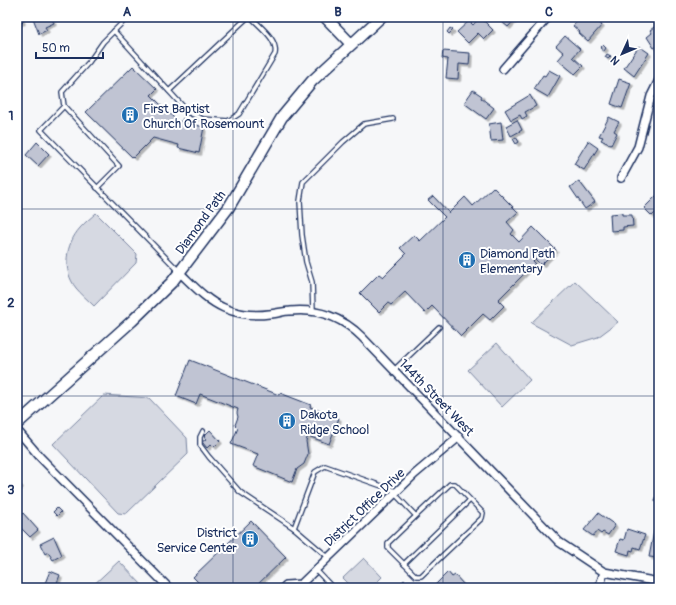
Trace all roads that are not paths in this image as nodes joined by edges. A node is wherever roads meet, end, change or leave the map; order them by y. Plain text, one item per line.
1 (128, 17) edge
2 (250, 17) edge
3 (325, 17) edge
4 (381, 17) edge
5 (548, 17) edge
6 (114, 31) junction
7 (351, 44) junction
8 (503, 69) dead end
9 (659, 80) edge
10 (169, 91) junction
11 (64, 106) junction
12 (393, 119) dead end
13 (621, 178) dead end
14 (97, 188) junction
15 (180, 272) junction
16 (313, 311) junction
17 (439, 327) dead end
18 (394, 370) junction
19 (17, 424) edge
20 (17, 430) edge
21 (204, 431) dead end
22 (459, 438) junction
23 (396, 493) junction
24 (470, 500) junction
25 (416, 516) junction
26 (294, 528) junction
27 (328, 557) junction
28 (404, 564) junction
29 (315, 570) junction
30 (604, 572) junction
31 (659, 582) edge
32 (300, 586) edge
33 (169, 588) edge
34 (283, 588) edge
35 (333, 588) edge
36 (599, 588) edge

1 - 6 lane
2 - 10 lane
2 - 10 lane
3 - 7 street
4 - 7 street, Diamond Path
5 - 8 street
6 - 10 lane
6 - 11 lane
7 - 15 street, Diamond Path
9 - 13 street
11 - 14 lane
11 - 14 lane
12 - 16 lane
14 - 15 lane
15 - 16 street, 144th Street West
15 - 19 street, Diamond Path
16 - 18 street, 144th Street West
17 - 18 lane
18 - 22 street, 144th Street West
20 - 33 street
21 - 26 lane
22 - 23 street, District Office Drive
22 - 30 street, 144th Street West
23 - 25 lane
23 - 26 lane
23 - 27 street, District Office Drive
24 - 25 lane
24 - 28 lane
24 - 28 lane
25 - 28 lane
26 - 27 lane
27 - 29 street, District Office Drive
29 - 32 street, District Office Drive
29 - 35 lane
30 - 31 street, 144th Street West
30 - 36 street
32 - 34 street, District Office Drive

